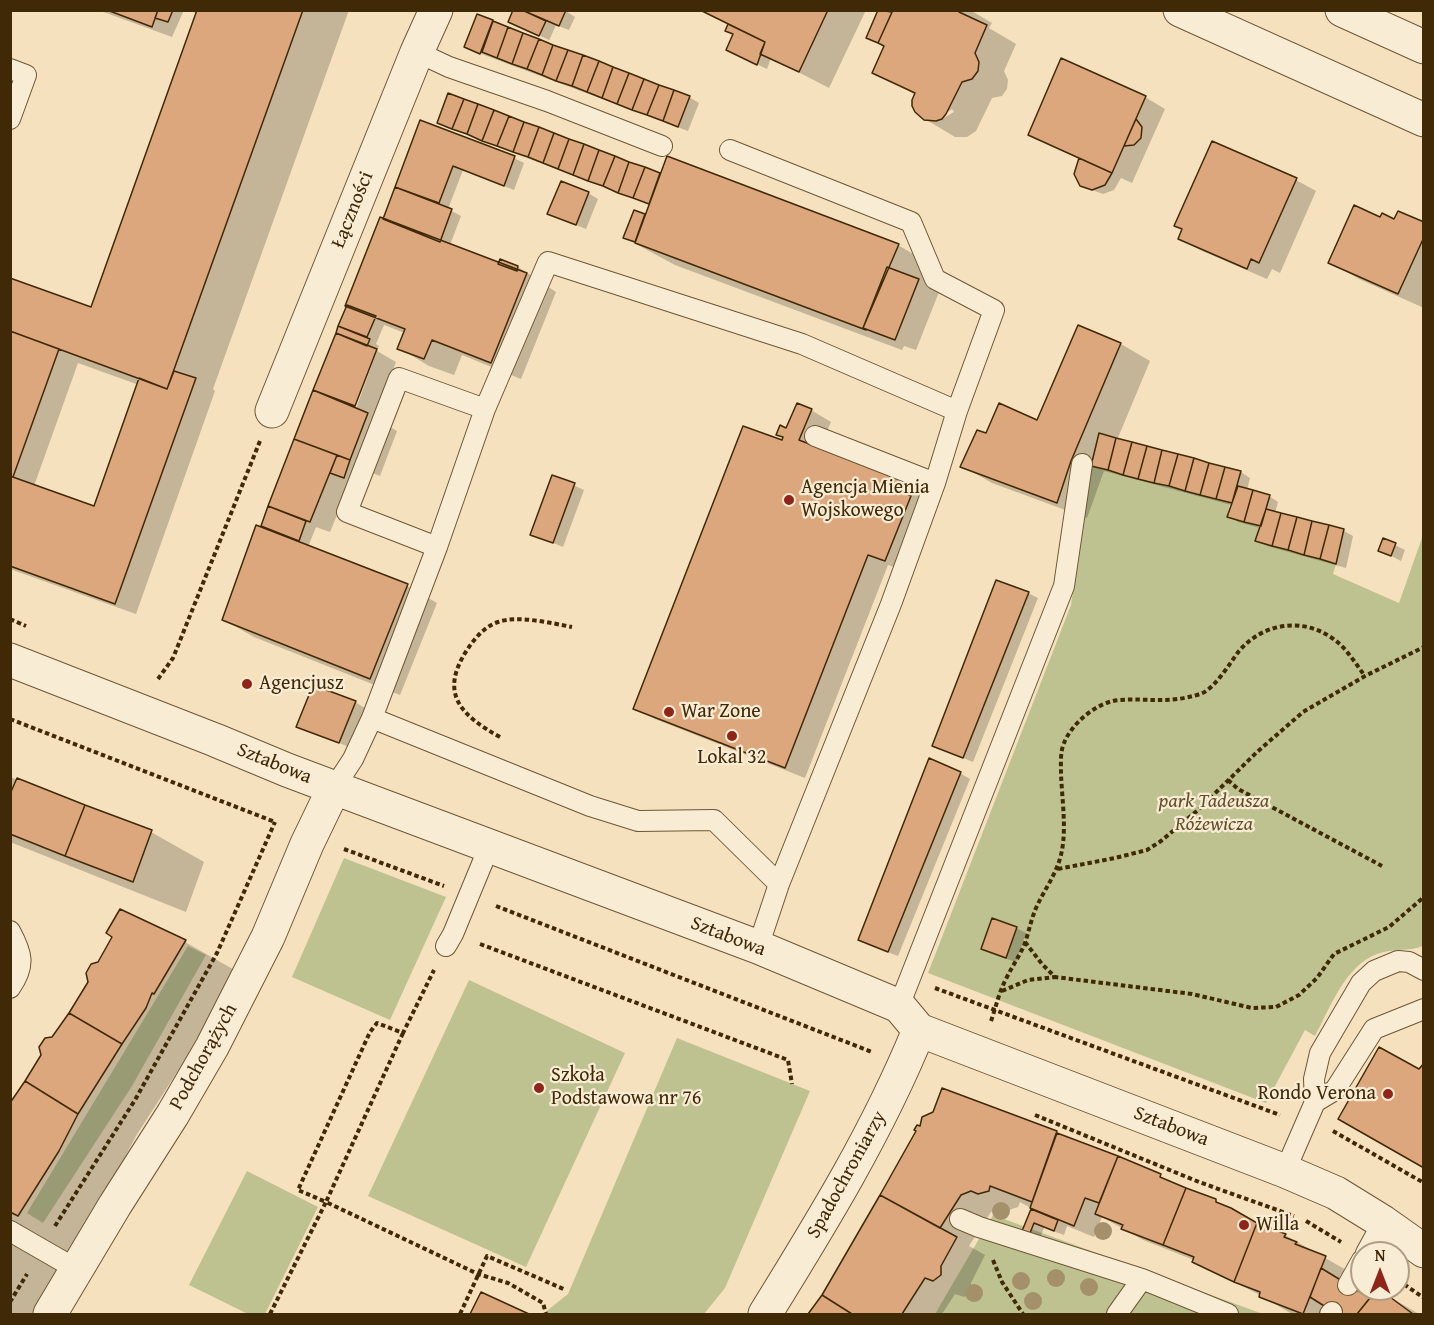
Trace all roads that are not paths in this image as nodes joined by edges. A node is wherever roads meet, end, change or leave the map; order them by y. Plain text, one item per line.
1 (436, 10) edge
2 (1180, 10) edge
3 (1342, 10) edge
4 (1424, 47) edge
5 (417, 52) junction
6 (10, 69) edge
7 (10, 119) edge
8 (1424, 120) edge
9 (662, 146) dead end
10 (730, 150) dead end
11 (485, 410) junction
12 (272, 411) road end
13 (957, 411) junction
14 (815, 436) dead end
15 (1082, 464) dead end
16 (935, 483) junction
17 (437, 547) junction
18 (10, 660) edge
19 (372, 718) junction
20 (334, 788) junction
21 (489, 847) junction
22 (780, 884) junction
23 (10, 931) edge
24 (449, 940) road end
25 (758, 947) junction
26 (1424, 970) edge
27 (10, 988) edge
28 (1424, 1009) edge
29 (909, 1018) junction
30 (1315, 1102) junction
31 (1285, 1171) junction
32 (960, 1219) dead end
33 (1383, 1222) junction
34 (10, 1231) edge
35 (1373, 1241) edge
36 (1424, 1251) edge
37 (76, 1269) junction
38 (1142, 1279) junction
39 (1350, 1281) edge
40 (1348, 1285) dead end
41 (50, 1314) edge
42 (765, 1314) edge
43 (1117, 1314) edge
44 (1228, 1314) edge

1 - 5 street, Łączności
2 - 8 street
3 - 4 street
5 - 9 lane
5 - 12 street, Łączności
6 - 7 lane
10 - 13 lane
11 - 13 lane
11 - 17 lane
11 - 17 lane
13 - 16 lane
14 - 16 lane
15 - 29 lane
16 - 22 lane
17 - 19 lane
18 - 20 street, Sztabowa
19 - 20 lane
19 - 22 lane
20 - 21 street, Sztabowa
20 - 37 street, Podchorążych
21 - 24 lane
21 - 25 street, Sztabowa
22 - 25 lane
23 - 27 lane
25 - 29 street, Sztabowa
26 - 30 lane
28 - 30 lane
29 - 31 street, Sztabowa
29 - 42 street, Spadochroniarzy
30 - 31 lane
31 - 33 street, Sztabowa
32 - 38 lane
33 - 35 lane
33 - 36 street, Sztabowa
34 - 37 lane
37 - 41 street, Podchorążych
38 - 43 lane
38 - 44 lane
39 - 40 lane

